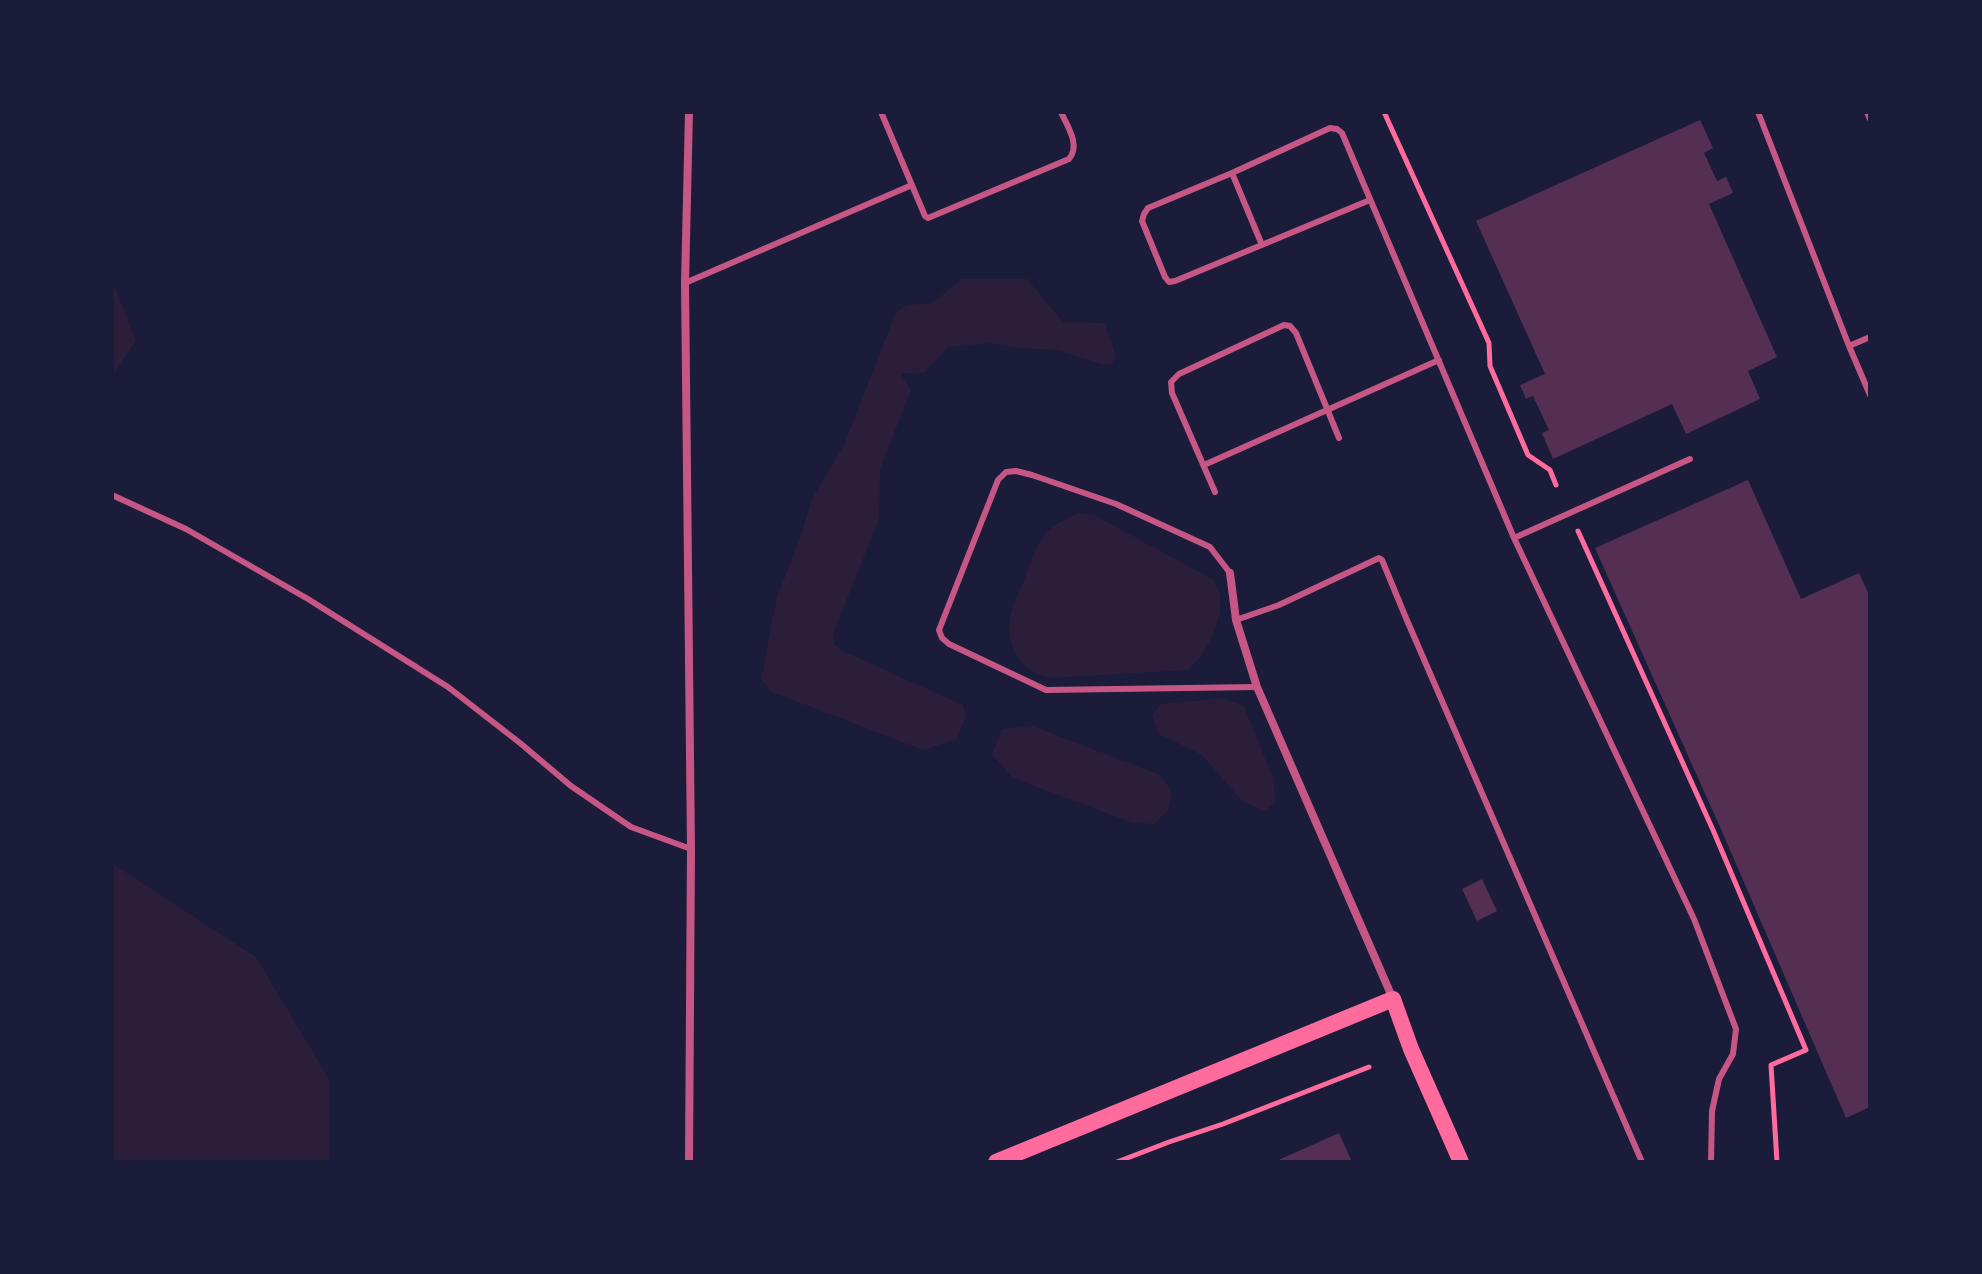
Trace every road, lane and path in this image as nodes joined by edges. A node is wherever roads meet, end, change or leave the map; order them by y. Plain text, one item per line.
1 (689, 112) edge
2 (881, 112) edge
3 (1061, 112) edge
4 (1384, 112) edge
5 (1758, 112) edge
6 (1867, 112) edge
7 (1870, 119) edge
8 (1232, 173) junction
9 (912, 185) junction
10 (1370, 200) junction
11 (1262, 245) junction
12 (685, 283) junction
13 (1870, 337) edge
14 (1849, 346) junction
15 (1439, 360) junction
16 (1870, 395) edge
17 (1328, 409) junction
18 (1339, 438) dead end
19 (1690, 459) dead end
20 (1204, 465) junction
21 (1556, 485) dead end
22 (1215, 492) dead end
23 (112, 495) edge
24 (1578, 531) dead end
25 (1514, 538) junction
26 (1230, 573) joint
27 (1236, 620) junction
28 (1257, 687) junction
29 (691, 849) junction
30 (1393, 999) junction
31 (1369, 1067) dead end
32 (689, 1162) edge
33 (996, 1162) edge
34 (1117, 1162) edge
35 (1461, 1162) edge
36 (1642, 1162) edge
37 (1711, 1162) edge
38 (1777, 1162) edge

1 - 12 street
2 - 9 lane
3 - 9 lane
4 - 21 path
5 - 14 lane
6 - 7 lane
8 - 10 lane
8 - 11 lane
8 - 11 lane
9 - 12 lane
10 - 11 lane
10 - 15 lane
12 - 29 street
13 - 14 lane
14 - 16 lane
15 - 17 lane
15 - 25 lane
17 - 18 lane
17 - 20 lane
17 - 20 lane
19 - 25 lane
20 - 22 lane
23 - 29 lane
24 - 38 path
25 - 37 lane
26 - 27 street
26 - 28 lane
27 - 28 street
27 - 36 lane
28 - 30 street
29 - 32 street
30 - 33 main road
30 - 35 main road
31 - 34 path

